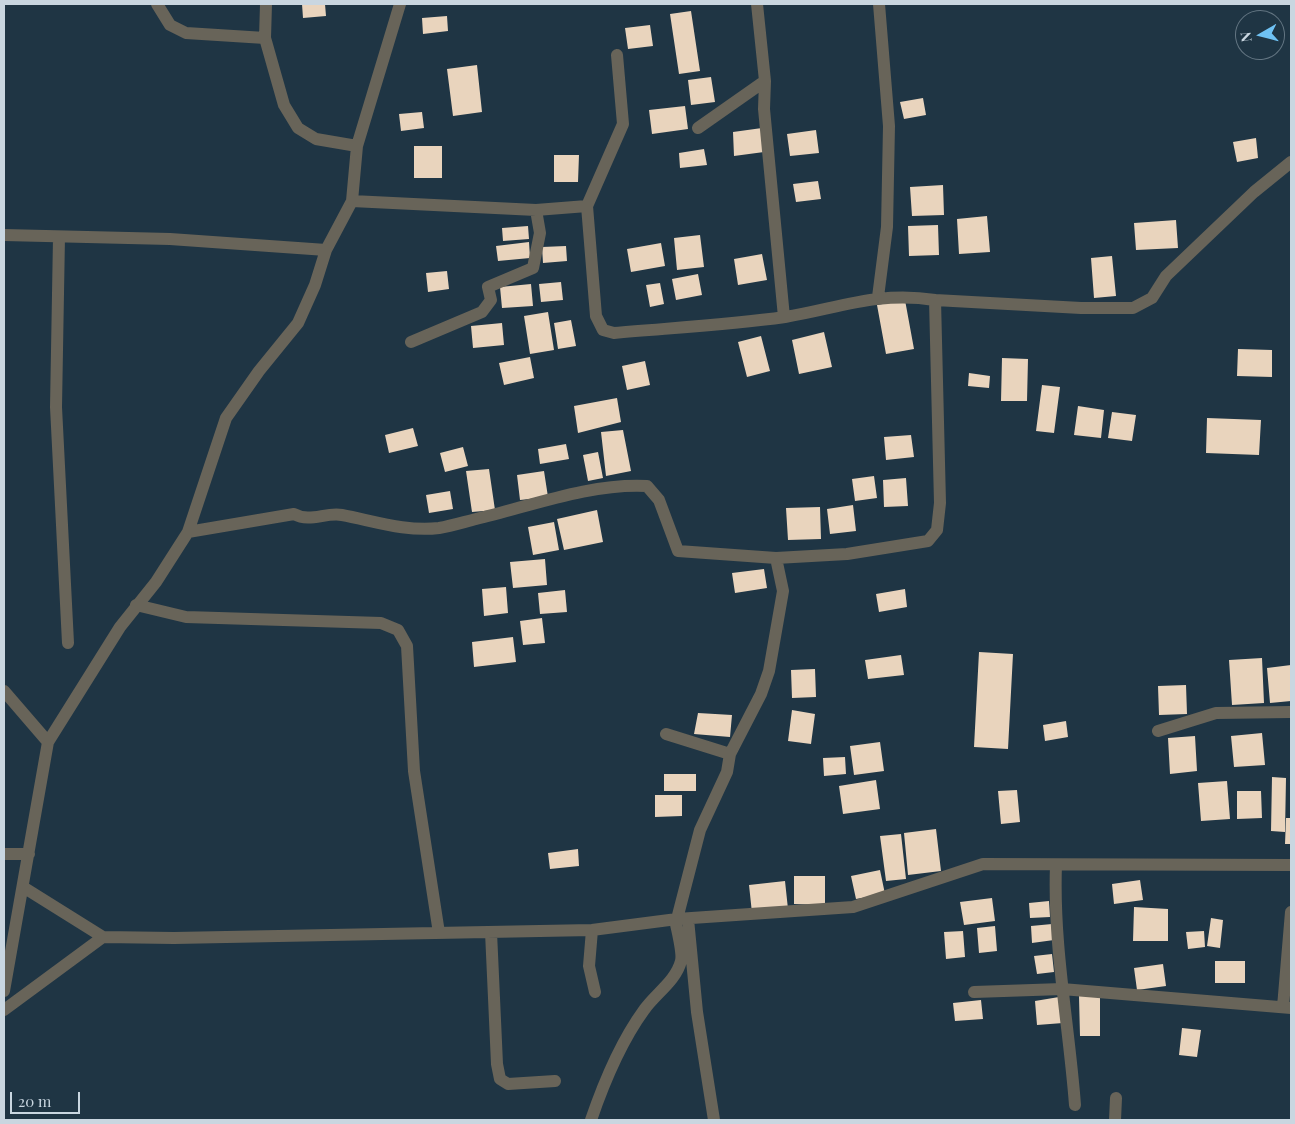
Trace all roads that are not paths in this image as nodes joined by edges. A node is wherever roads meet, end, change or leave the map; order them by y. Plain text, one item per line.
1 (157, 4) edge
2 (266, 4) edge
3 (400, 4) edge
4 (758, 4) edge
5 (879, 4) edge
6 (265, 38) junction
7 (617, 55) dead end
8 (765, 81) junction
9 (698, 128) dead end
10 (357, 146) junction
11 (1291, 162) edge
12 (352, 201) junction
13 (587, 206) junction
14 (536, 210) junction
15 (4, 235) edge
16 (59, 237) junction
17 (326, 250) junction
18 (878, 297) junction
19 (935, 300) junction
20 (784, 317) junction
21 (411, 342) dead end
22 (188, 532) junction
23 (776, 558) junction
24 (136, 606) junction
25 (68, 643) dead end
26 (4, 691) edge
27 (1291, 712) edge
28 (1158, 731) dead end
29 (666, 734) dead end
30 (48, 742) junction
31 (730, 754) junction
32 (4, 854) edge
33 (29, 854) junction
34 (1056, 865) junction
35 (1291, 865) edge
36 (24, 887) junction
37 (1291, 912) edge
38 (680, 919) junction
39 (592, 930) junction
40 (491, 932) junction
41 (439, 933) junction
42 (103, 938) junction
43 (1062, 989) junction
44 (4, 990) edge
45 (595, 992) dead end
46 (974, 992) dead end
47 (1287, 1007) edge
48 (4, 1010) edge
49 (555, 1081) dead end
50 (1116, 1098) dead end
51 (1075, 1106) dead end
52 (591, 1120) edge
53 (714, 1120) edge
54 (1116, 1120) edge

1 - 6 street
2 - 6 street
3 - 10 street
4 - 8 street
5 - 18 street
6 - 10 street
7 - 13 street
8 - 9 street
8 - 20 street
10 - 12 street
11 - 19 street
12 - 14 street
12 - 17 street
13 - 14 street
13 - 20 street
14 - 21 street
15 - 16 street
16 - 17 street
16 - 25 street
17 - 22 street
18 - 19 street
18 - 20 street
19 - 23 street
22 - 23 street
22 - 24 street
23 - 31 street
24 - 30 street
24 - 41 street
26 - 30 street
27 - 28 street
29 - 31 street
30 - 33 street
31 - 38 street
32 - 33 street
33 - 36 street
34 - 35 street
34 - 38 street
34 - 43 street
36 - 42 street
36 - 44 street
37 - 47 street
38 - 39 street
38 - 52 street
38 - 53 street
39 - 40 street
39 - 45 street
40 - 41 street
40 - 49 street
41 - 42 street
42 - 48 street
43 - 46 street
43 - 47 street
43 - 51 street
50 - 54 street

